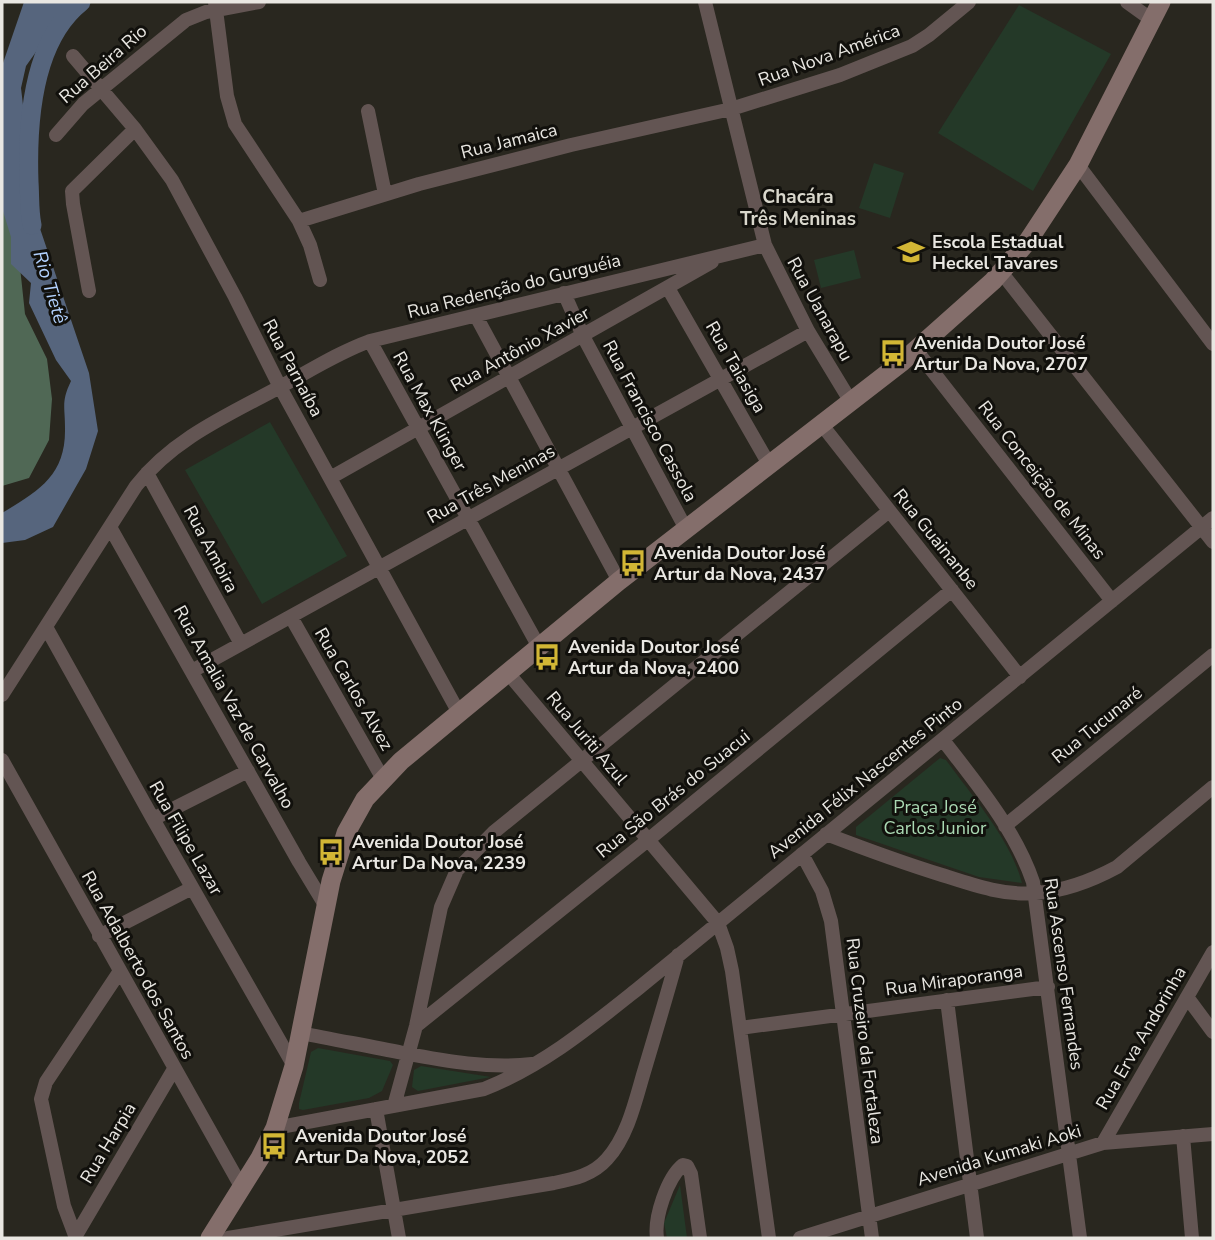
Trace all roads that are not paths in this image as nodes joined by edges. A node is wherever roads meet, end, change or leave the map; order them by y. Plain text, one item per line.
1 (259, 2) edge
2 (705, 2) edge
3 (969, 2) edge
4 (1127, 2) edge
5 (1161, 2) edge
6 (216, 6) edge
7 (1152, 20) junction
8 (73, 56) dead end
9 (102, 88) junction
10 (731, 109) junction
11 (368, 111) dead end
12 (135, 128) junction
13 (57, 135) dead end
14 (1078, 165) junction
15 (384, 194) junction
16 (299, 221) junction
17 (765, 244) junction
18 (728, 253) junction
19 (1001, 272) junction
20 (320, 280) dead end
21 (668, 288) junction
22 (89, 292) dead end
23 (564, 293) junction
24 (475, 316) junction
25 (808, 331) junction
26 (583, 336) junction
27 (370, 341) junction
28 (1213, 344) edge
29 (916, 350) junction
30 (508, 377) junction
31 (721, 379) junction
32 (280, 387) junction
33 (851, 402) junction
34 (822, 425) junction
35 (416, 428) junction
36 (631, 429) junction
37 (770, 466) junction
38 (558, 469) junction
39 (147, 472) junction
40 (330, 478) junction
41 (889, 511) junction
42 (468, 519) junction
43 (1208, 523) edge
44 (110, 527) junction
45 (686, 529) junction
46 (1213, 541) edge
47 (380, 568) junction
48 (619, 581) junction
49 (952, 590) junction
50 (1112, 601) junction
51 (291, 617) junction
52 (46, 627) junction
53 (241, 644) junction
54 (539, 647) junction
55 (1213, 655) edge
56 (192, 671) junction
57 (508, 673) junction
58 (1020, 677) junction
59 (2, 695) edge
60 (459, 713) junction
61 (943, 740) junction
62 (2, 760) edge
63 (581, 761) junction
64 (248, 771) junction
65 (383, 779) junction
66 (1213, 787) edge
67 (153, 819) junction
68 (1005, 826) junction
69 (826, 834) junction
70 (648, 840) junction
71 (802, 854) junction
72 (192, 888) junction
73 (1035, 894) junction
74 (325, 905) junction
75 (718, 923) junction
76 (99, 936) junction
77 (1213, 952) edge
78 (678, 955) junction
79 (120, 971) junction
80 (1048, 987) junction
81 (1187, 997) junction
82 (947, 1000) junction
83 (841, 1014) junction
84 (416, 1026) junction
85 (740, 1028) junction
86 (1213, 1032) edge
87 (301, 1033) junction
88 (409, 1054) junction
89 (537, 1063) junction
90 (294, 1066) junction
91 (174, 1069) junction
92 (394, 1106) junction
93 (376, 1108) junction
94 (275, 1128) junction
95 (1213, 1135) edge
96 (1183, 1136) junction
97 (1103, 1143) junction
98 (1069, 1154) junction
99 (970, 1184) junction
100 (242, 1188) junction
101 (394, 1210) junction
102 (869, 1216) junction
103 (75, 1238) edge
104 (210, 1238) edge
105 (228, 1238) edge
106 (399, 1238) edge
107 (657, 1238) edge
108 (700, 1238) edge
109 (769, 1238) edge
110 (800, 1238) edge
111 (872, 1238) edge
112 (977, 1238) edge
113 (1080, 1238) edge
114 (1192, 1238) edge

1 - 6 street, Rua Beira Rio
2 - 10 street, Rua Uanarapu
3 - 10 street, Rua Nova América
4 - 7 street
5 - 7 main road
6 - 9 street, Rua Beira Rio
6 - 16 street
7 - 14 main road
8 - 9 street, Rua Parnaíba
9 - 12 street, Rua Parnaíba
9 - 13 street, Rua Beira Rio
10 - 15 street, Rua Jamaica
10 - 17 street, Rua Uanarapu
11 - 15 street
12 - 22 street
12 - 32 street, Rua Parnaíba
14 - 19 main road
14 - 28 street
15 - 16 street, Rua Jamaica
16 - 20 street
17 - 18 street, Rua Redenção do Gurguéia
17 - 25 street, Rua Uanarapu
18 - 21 street, Rua Antônio Xavier
18 - 23 street, Rua Redenção do Gurguéia
19 - 29 main road
19 - 43 street
21 - 26 street, Rua Antônio Xavier
21 - 31 street, Rua Taiasiga
23 - 24 street, Rua Redenção do Gurguéia
23 - 26 street, Rua Francisco Cassola
24 - 27 street, Rua Redenção do Gurguéia
24 - 30 street
25 - 31 street, Rua Três Meninas
25 - 33 street, Rua Uanarapu
26 - 30 street, Rua Antônio Xavier
26 - 36 street, Rua Francisco Cassola
27 - 32 street, Rua Redenção do Gurguéia
27 - 35 street, Rua Max Klinger
29 - 33 main road
29 - 50 street, Rua Conceição de Minas
30 - 35 street, Rua Antônio Xavier
30 - 38 street
31 - 36 street, Rua Três Meninas
31 - 37 street, Rua Taiasiga
32 - 39 street
32 - 40 street, Rua Parnaíba
33 - 34 main road
34 - 37 main road
34 - 41 street, Rua Guainanbe
35 - 40 street, Rua Antônio Xavier
35 - 42 street, Rua Max Klinger
36 - 38 street, Rua Três Meninas
36 - 45 street, Rua Francisco Cassola
37 - 45 main road
38 - 42 street, Rua Três Meninas
38 - 48 street
39 - 44 street
39 - 53 street, Rua Ambira
40 - 47 street, Rua Parnaíba
41 - 49 street, Rua Guainanbe
41 - 63 street
42 - 47 street, Rua Três Meninas
42 - 54 street, Rua Max Klinger
43 - 46 street
43 - 50 street, Avenida Félix Nascentes Pinto
44 - 52 street
44 - 56 street, Rua Amalia Vaz de Carvalho
45 - 48 main road
47 - 51 street, Rua Três Meninas
47 - 60 street, Rua Parnaíba
48 - 54 main road
49 - 58 street, Rua Guainanbe
49 - 70 street, Rua São Brás do Suacui
50 - 58 street, Avenida Félix Nascentes Pinto
51 - 53 street, Rua Três Meninas
51 - 65 street, Rua Carlos Alvez
52 - 59 street
52 - 67 street, Rua Filipe Lazar
53 - 56 street, Rua Três Meninas
54 - 57 main road
55 - 68 street, Rua Tucunaré
56 - 64 street, Rua Amalia Vaz de Carvalho
57 - 60 main road
57 - 63 street, Rua Juriti Azul
58 - 61 street, Avenida Félix Nascentes Pinto
60 - 65 main road
61 - 68 street, Rua Ascenso Fernandes
61 - 69 street, Avenida Félix Nascentes Pinto
62 - 76 street, Rua Adalberto dos Santos
63 - 70 street, Rua Juriti Azul
63 - 84 street
64 - 67 street
64 - 74 street, Rua Amalia Vaz de Carvalho
65 - 74 main road
66 - 73 street
67 - 72 street, Rua Filipe Lazar
68 - 73 street, Rua Ascenso Fernandes
69 - 71 street, Avenida Félix Nascentes Pinto
69 - 73 street
70 - 75 street, Rua Juriti Azul
70 - 84 street, Rua São Brás do Suacui
71 - 75 street, Avenida Félix Nascentes Pinto
71 - 83 street, Rua Cruzeiro da Fortaleza
72 - 76 street
72 - 90 street, Rua Filipe Lazar
73 - 80 street, Rua Ascenso Fernandes
74 - 87 main road
75 - 78 street, Avenida Félix Nascentes Pinto
75 - 85 street
76 - 79 street, Rua Adalberto dos Santos
77 - 81 street, Rua Erva Andorinha
78 - 89 street, Avenida Félix Nascentes Pinto
78 - 101 street
79 - 91 street, Rua Adalberto dos Santos
79 - 103 street
80 - 82 street, Rua Miraporanga
80 - 98 street, Rua Ascenso Fernandes
81 - 86 street
81 - 97 street, Rua Erva Andorinha
82 - 83 street, Rua Miraporanga
82 - 99 street
83 - 85 street, Rua Miraporanga
83 - 102 street, Rua Cruzeiro da Fortaleza
84 - 88 street
85 - 109 street
87 - 88 street, Avenida Félix Nascentes Pinto
87 - 90 main road
88 - 89 street, Avenida Félix Nascentes Pinto
88 - 92 street
89 - 92 street, Avenida Félix Nascentes Pinto
90 - 94 main road
91 - 100 street, Rua Adalberto dos Santos
91 - 103 street, Rua Harpia
92 - 93 street, Avenida Félix Nascentes Pinto
93 - 94 street, Avenida Félix Nascentes Pinto
93 - 101 street
94 - 100 main road
95 - 96 street, Avenida Kumaki Aoki
96 - 97 street, Avenida Kumaki Aoki
96 - 114 street
97 - 98 street, Avenida Kumaki Aoki
98 - 99 street, Avenida Kumaki Aoki
98 - 113 street, Rua Ascenso Fernandes
99 - 102 street, Avenida Kumaki Aoki
99 - 112 street
100 - 104 main road
101 - 105 street
101 - 106 street
102 - 110 street, Avenida Kumaki Aoki
102 - 111 street, Rua Cruzeiro da Fortaleza
107 - 108 street

